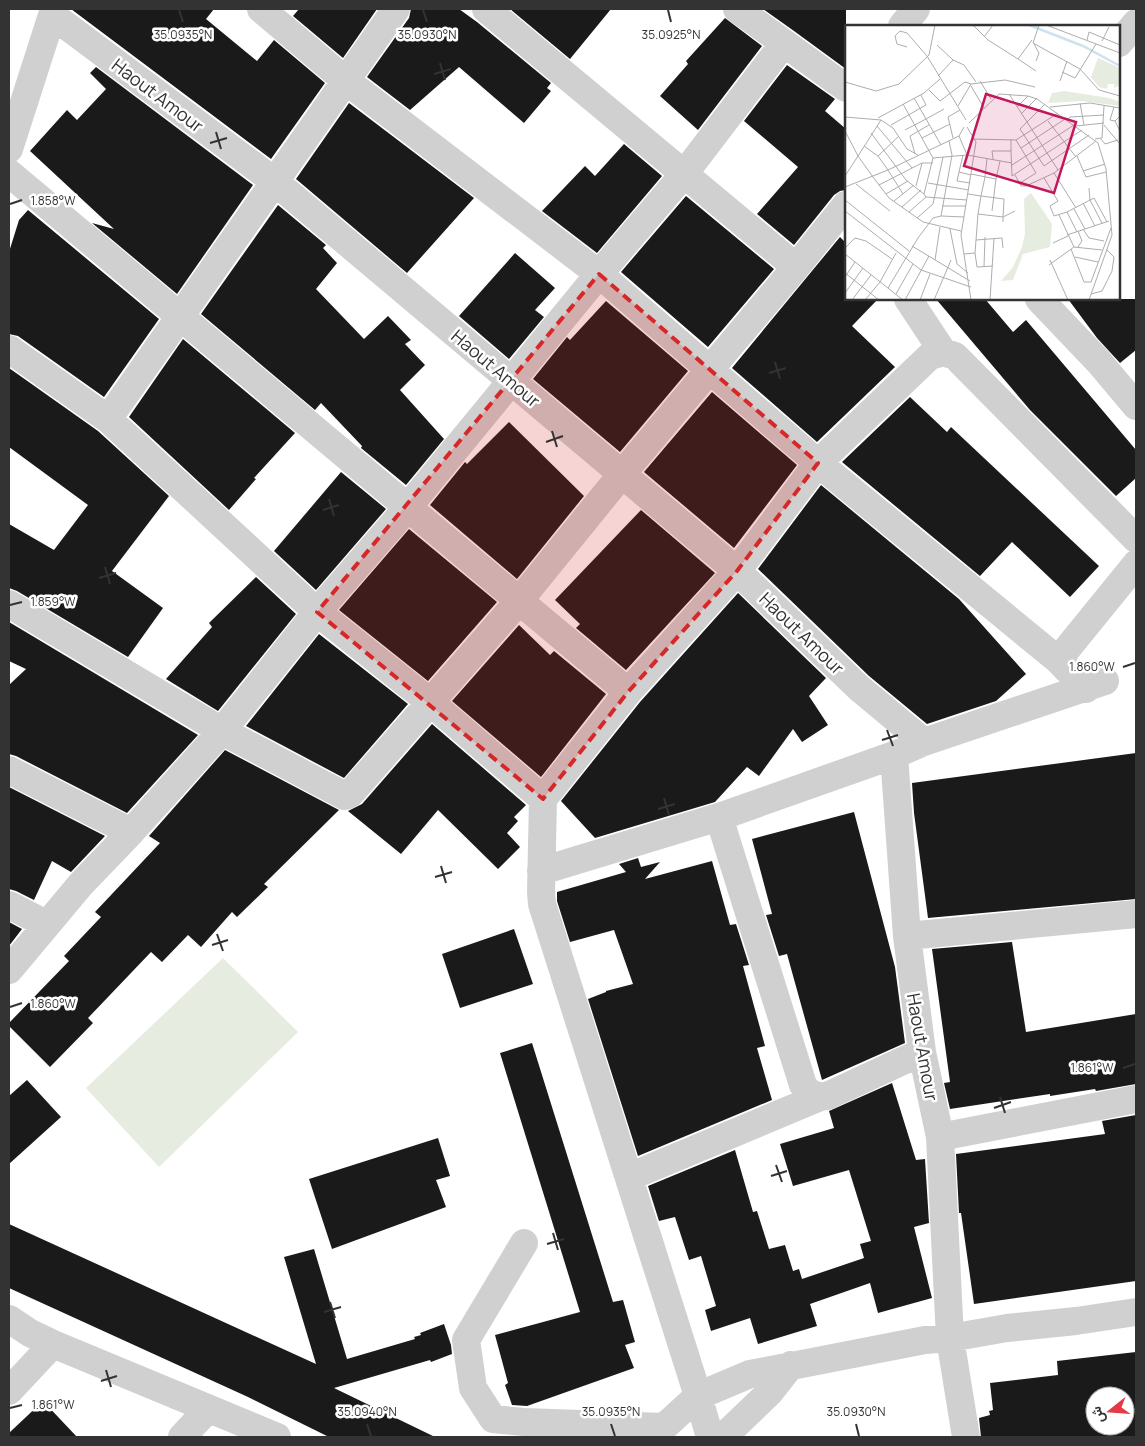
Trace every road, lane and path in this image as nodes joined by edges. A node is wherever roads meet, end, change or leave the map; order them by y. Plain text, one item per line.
1 (261, 9) edge
2 (396, 9) edge
3 (486, 9) edge
4 (737, 9) edge
5 (916, 9) edge
6 (53, 12) edge
7 (1136, 23) edge
8 (903, 25) edge
9 (1120, 42) edge
10 (784, 43) junction
11 (345, 80) junction
12 (845, 87) edge
13 (10, 139) edge
14 (9, 173) edge
15 (684, 174) junction
16 (274, 181) junction
17 (845, 206) edge
18 (796, 267) junction
19 (599, 274) junction
20 (909, 300) edge
21 (1040, 300) edge
22 (179, 316) junction
23 (9, 349) edge
24 (943, 352) junction
25 (710, 369) junction
26 (511, 381) junction
27 (1136, 406) edge
28 (108, 419) junction
29 (818, 463) junction
30 (622, 474) junction
31 (408, 507) junction
32 (1136, 539) edge
33 (1136, 564) edge
34 (737, 572) junction
35 (519, 601) junction
36 (9, 604) edge
37 (317, 612) junction
38 (1058, 660) junction
39 (628, 692) junction
40 (430, 702) junction
41 (222, 731) junction
42 (924, 742) junction
43 (894, 755) junction
44 (9, 770) edge
45 (543, 799) junction
46 (719, 817) junction
47 (130, 832) junction
48 (541, 871) junction
49 (9, 905) edge
50 (1136, 914) edge
51 (46, 924) junction
52 (906, 936) junction
53 (9, 970) edge
54 (922, 1052) junction
55 (820, 1096) junction
56 (1136, 1099) edge
57 (940, 1137) junction
58 (629, 1177) junction
59 (524, 1242) dead end
60 (1136, 1312) edge
61 (9, 1319) edge
62 (950, 1338) junction
63 (53, 1344) junction
64 (791, 1365) junction
65 (9, 1391) edge
66 (698, 1396) junction
67 (208, 1409) junction
68 (660, 1432) edge
69 (182, 1437) edge
70 (277, 1437) edge
71 (710, 1437) edge
72 (723, 1437) edge
73 (966, 1437) edge

1 - 11 street
2 - 11 street
3 - 15 street
4 - 10 street
5 - 8 street
6 - 13 street
6 - 16 street, Haout Amour
7 - 9 street
10 - 12 street
10 - 15 street
11 - 16 street
11 - 19 street
14 - 22 street
15 - 18 street
15 - 19 street
16 - 22 street
16 - 26 street, Haout Amour
17 - 18 street
18 - 25 street
19 - 25 street
19 - 26 street
20 - 24 street
21 - 27 street
22 - 28 street
22 - 31 street
23 - 28 street
24 - 29 street
24 - 32 street
25 - 29 street
25 - 30 street
26 - 30 street, Haout Amour
26 - 31 street
28 - 37 street
29 - 34 street
29 - 38 street
30 - 34 street, Haout Amour
30 - 35 street
31 - 35 street
31 - 37 street
33 - 38 street
34 - 39 street
34 - 42 street, Haout Amour
35 - 39 street
35 - 40 street
36 - 41 street
37 - 40 street
37 - 41 street
38 - 42 street
39 - 45 street
40 - 41 street
40 - 45 street
41 - 47 street
42 - 43 street
43 - 46 street
43 - 52 street, Haout Amour
44 - 47 street
45 - 48 street
46 - 48 street
46 - 55 street
47 - 51 street
48 - 58 street
49 - 51 street
50 - 52 street
51 - 53 street
52 - 54 street, Haout Amour
54 - 55 street
54 - 57 street, Haout Amour
55 - 58 street
56 - 57 street
57 - 62 street, Haout Amour
58 - 66 street
59 - 68 street
60 - 62 street
61 - 63 street
62 - 64 street
62 - 73 street, Haout Amour
63 - 65 street
63 - 67 street
64 - 66 street
64 - 72 street
66 - 68 street
66 - 71 street
67 - 69 street
67 - 70 street

